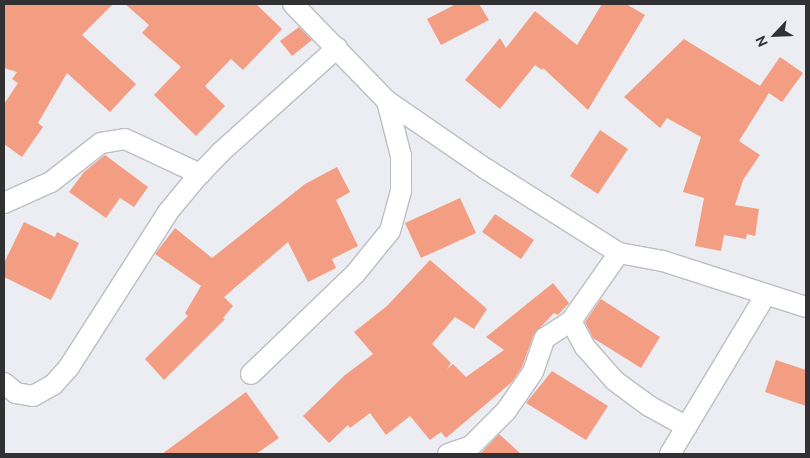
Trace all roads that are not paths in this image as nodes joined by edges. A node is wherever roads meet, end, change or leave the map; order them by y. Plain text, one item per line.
1 (293, 4) edge
2 (337, 48) junction
3 (386, 101) junction
4 (200, 174) junction
5 (4, 203) edge
6 (619, 253) junction
7 (765, 296) junction
8 (806, 307) edge
9 (571, 321) junction
10 (251, 374) dead end
11 (4, 383) edge
12 (687, 427) junction
13 (470, 450) edge
14 (448, 454) edge
15 (670, 454) edge

1 - 2 street
2 - 3 street
2 - 4 street
3 - 6 street
3 - 10 street
4 - 5 street
4 - 11 street
6 - 7 street
6 - 9 street
7 - 8 street
7 - 12 street
9 - 12 street
9 - 13 street
12 - 15 street
13 - 14 street

